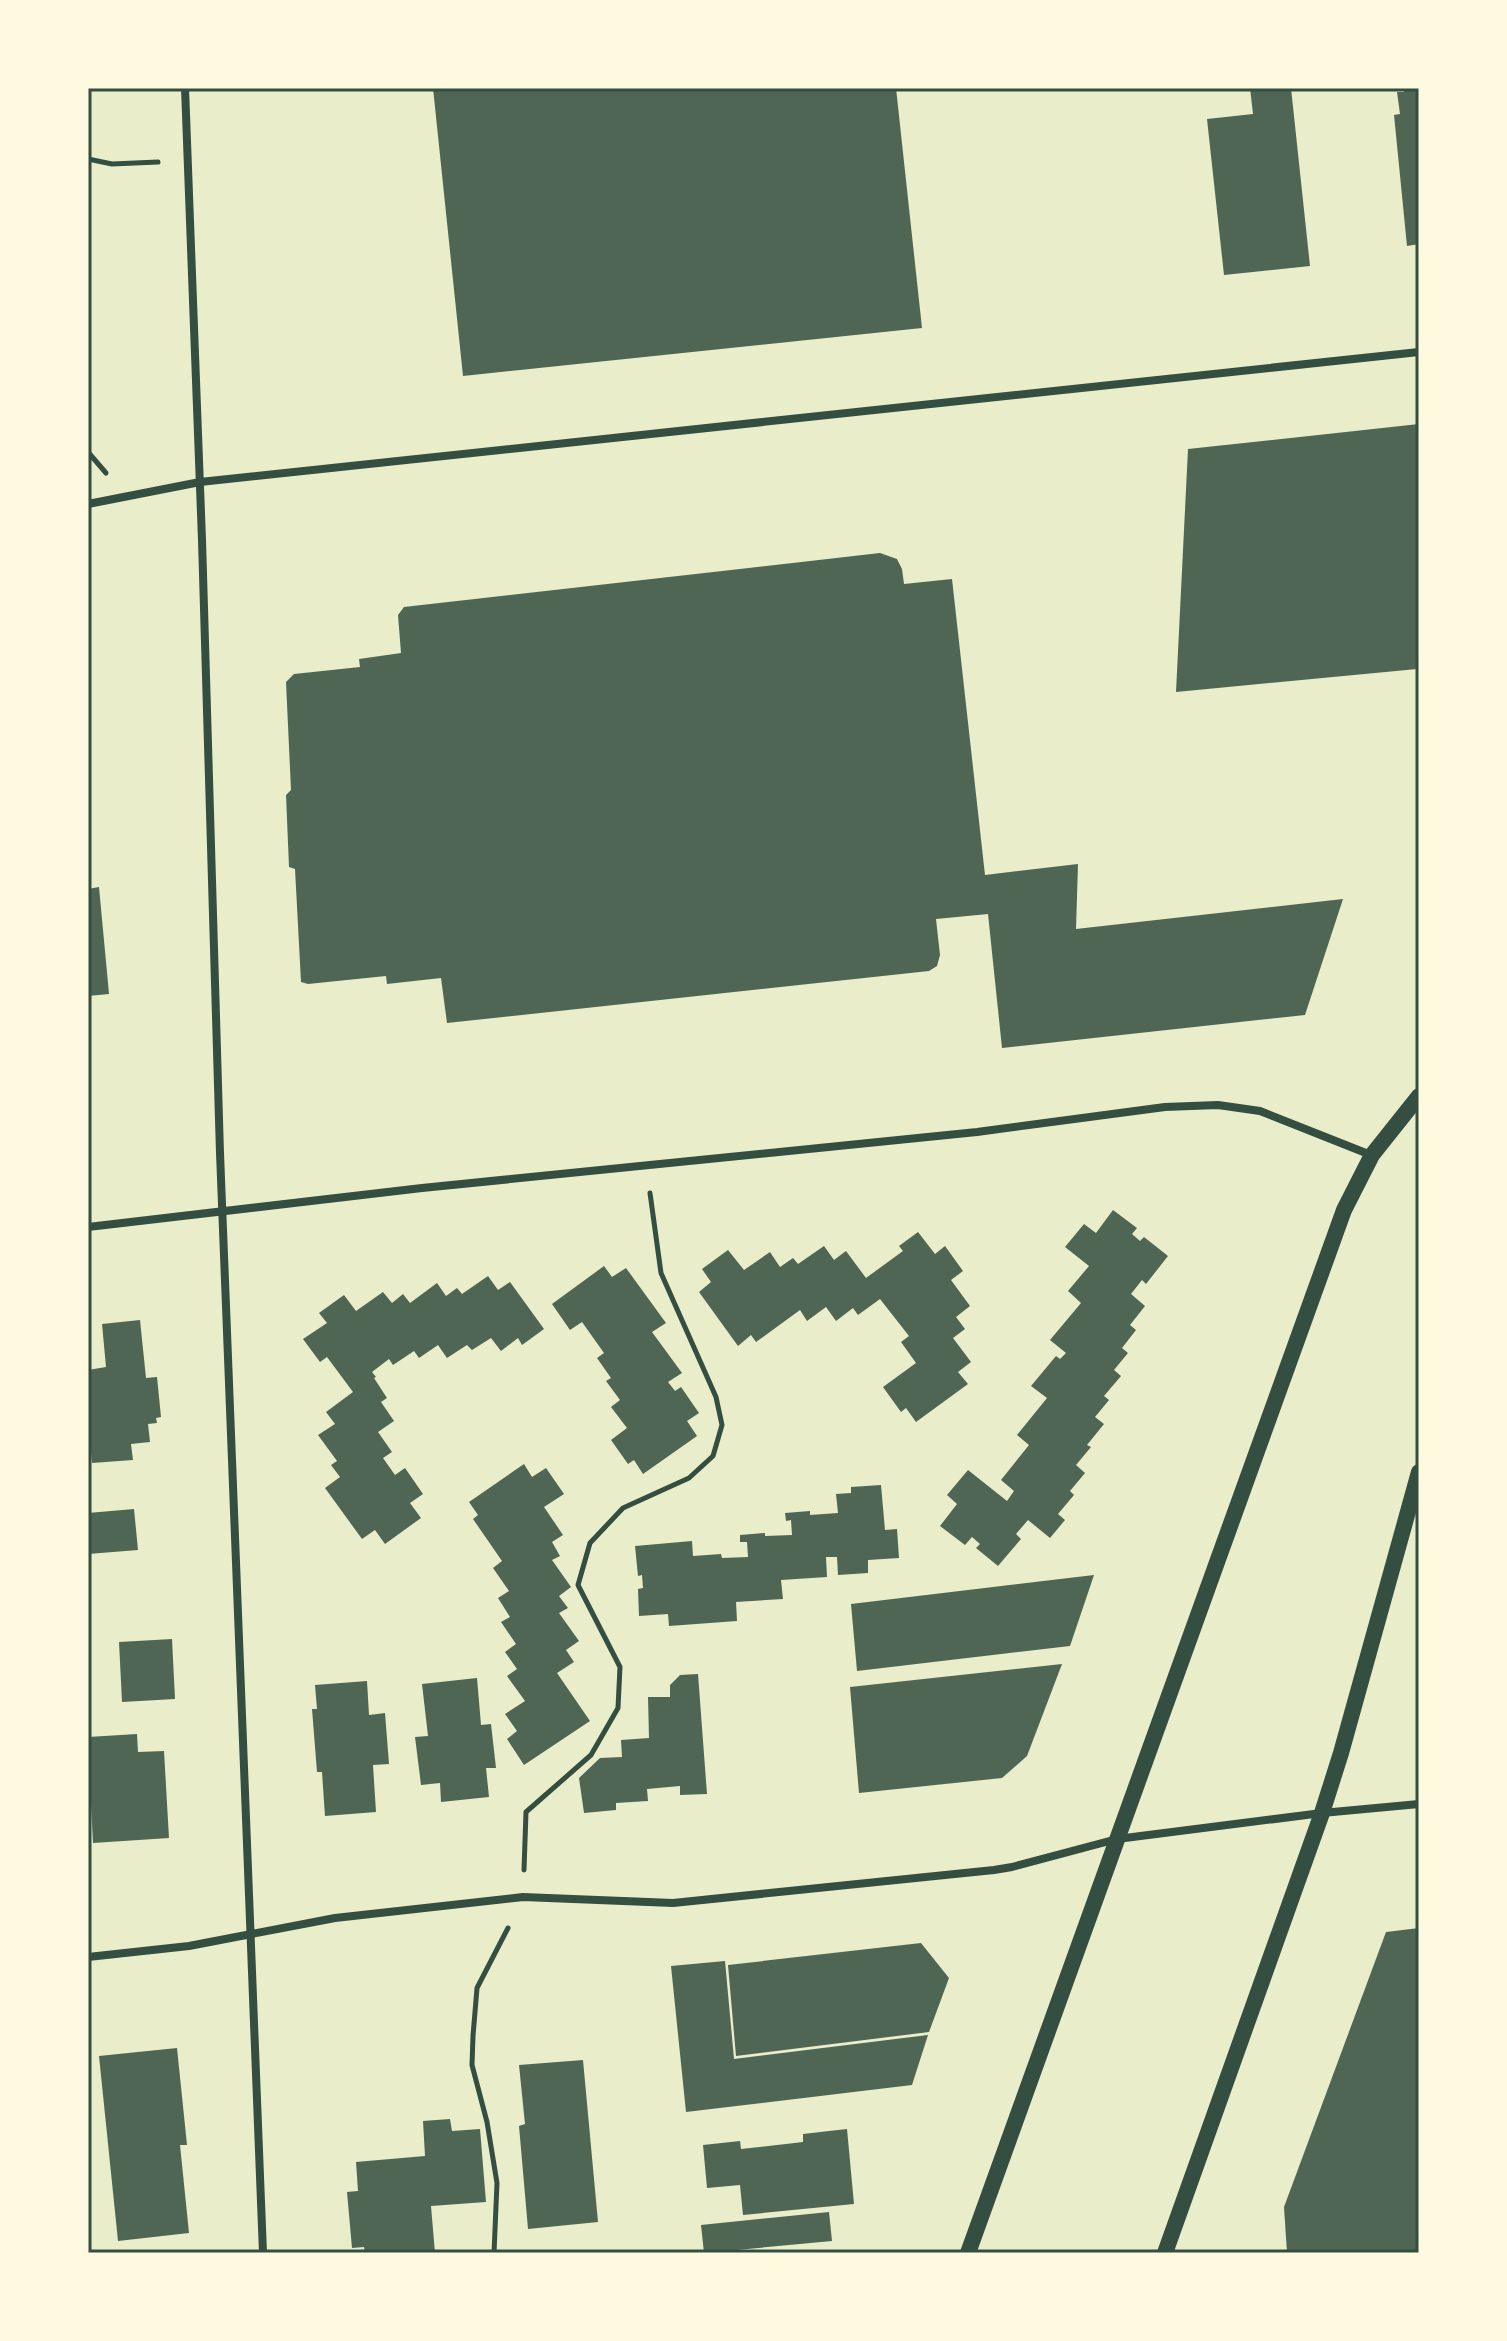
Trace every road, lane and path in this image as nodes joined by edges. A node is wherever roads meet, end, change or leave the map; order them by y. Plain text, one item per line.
1 (185, 88) edge
2 (88, 159) edge
3 (189, 160) junction
4 (1419, 352) edge
5 (200, 482) junction
6 (88, 504) edge
7 (1419, 1096) edge
8 (1372, 1155) junction
9 (646, 1166) junction
10 (223, 1211) junction
11 (88, 1227) edge
12 (1419, 1472) edge
13 (1419, 1804) edge
14 (1322, 1813) junction
15 (1117, 1839) junction
16 (523, 1897) junction
17 (251, 1934) junction
18 (88, 1957) edge
19 (263, 2253) edge
20 (494, 2253) edge
21 (968, 2253) edge
22 (1165, 2253) edge

1 - 3 street
2 - 3 path
3 - 5 street
4 - 5 street
5 - 6 street
5 - 10 street
7 - 8 main road
8 - 9 street
8 - 15 main road
9 - 10 street
9 - 16 path
10 - 11 street
10 - 17 street
12 - 14 main road
13 - 14 street
14 - 15 street
14 - 22 main road
15 - 16 street
15 - 21 main road
16 - 17 street
16 - 20 path
17 - 18 street
17 - 19 street

